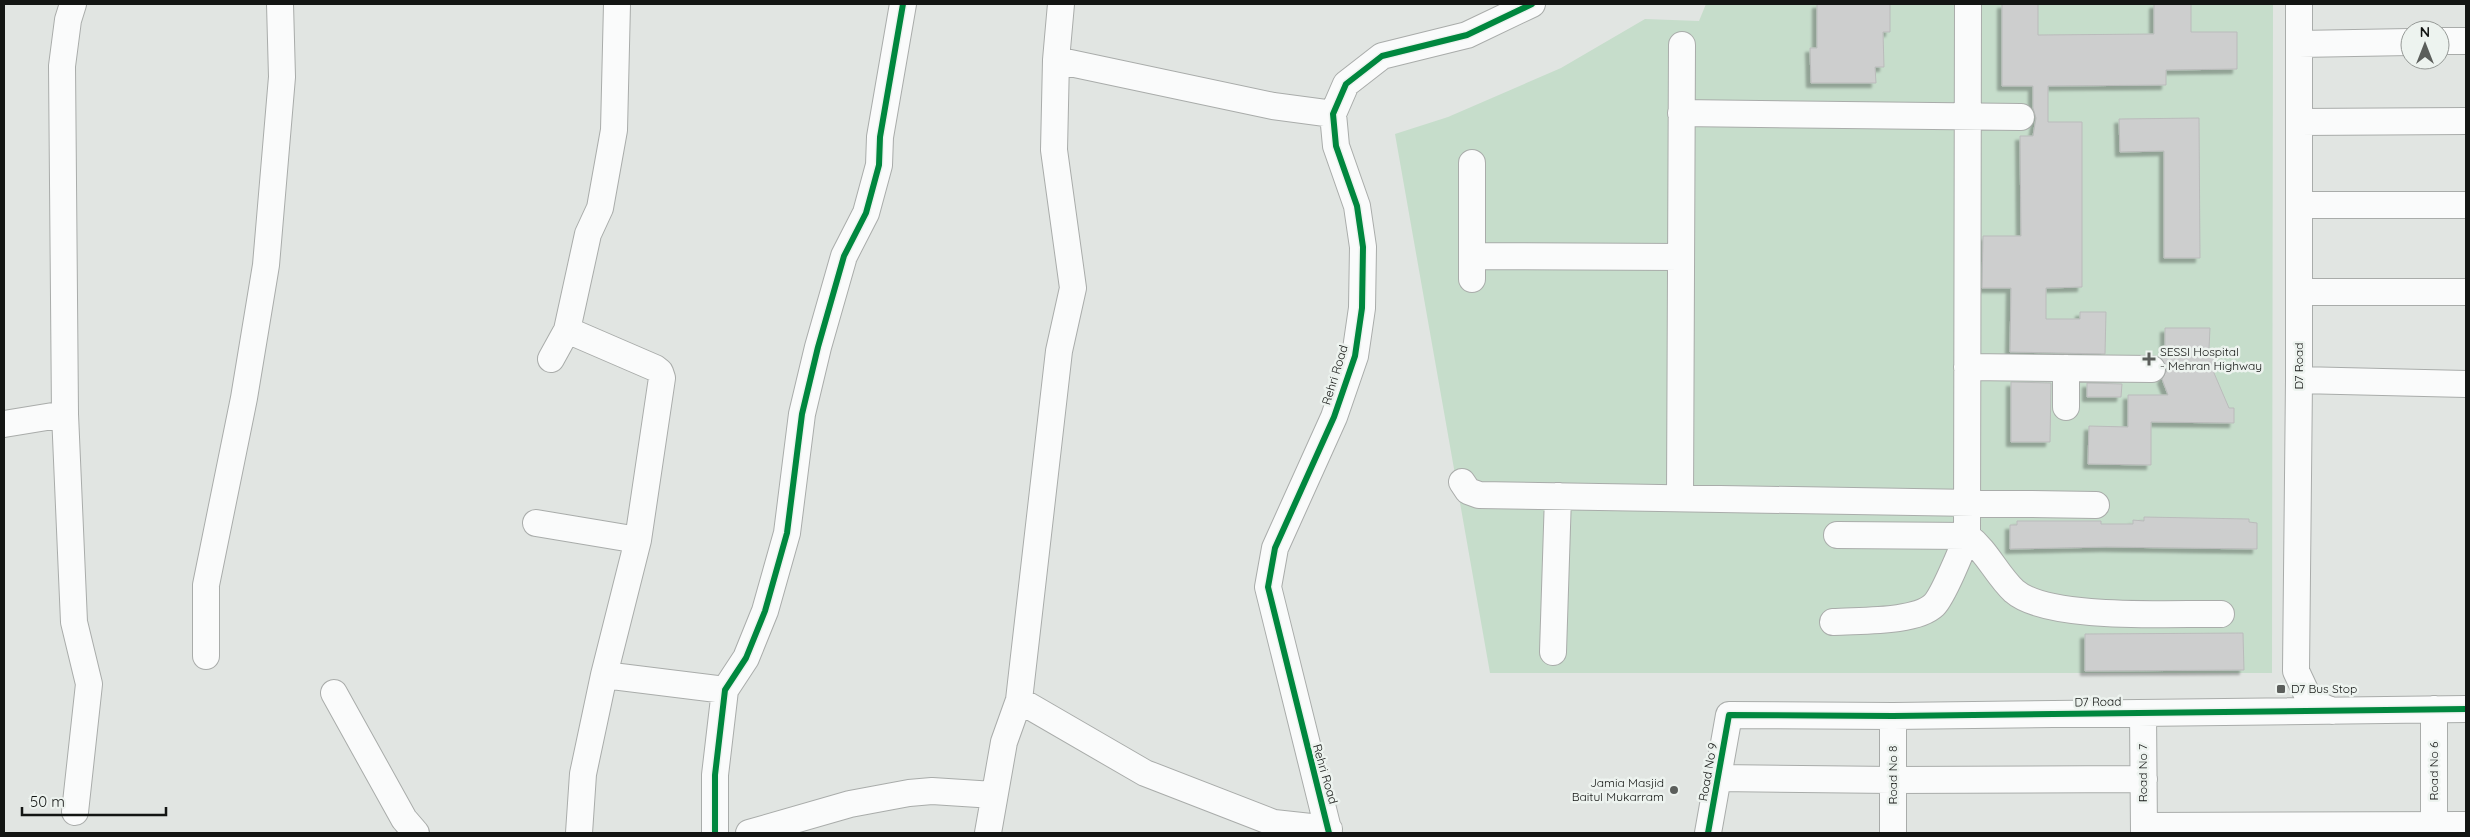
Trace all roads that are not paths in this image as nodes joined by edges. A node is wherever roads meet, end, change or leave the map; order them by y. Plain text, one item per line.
1 (73, 4) edge
2 (280, 4) edge
3 (617, 4) edge
4 (903, 4) edge
5 (1061, 4) edge
6 (1532, 4) edge
7 (1968, 4) edge
8 (2299, 4) edge
9 (2450, 41) edge
10 (2466, 41) edge
11 (2400, 42) edge
12 (1682, 44) dead end
13 (2299, 44) junction
14 (1056, 60) junction
15 (1681, 113) junction
16 (1333, 114) junction
17 (1967, 116) junction
18 (2021, 117) dead end
19 (2466, 121) edge
20 (2299, 122) junction
21 (1472, 163) dead end
22 (2299, 204) junction
23 (2466, 205) edge
24 (1681, 257) junction
25 (2300, 292) junction
26 (2466, 292) edge
27 (567, 330) junction
28 (551, 359) dead end
29 (1967, 367) junction
30 (2066, 368) junction
31 (2152, 369) dead end
32 (2299, 380) junction
33 (2466, 384) edge
34 (2066, 407) dead end
35 (65, 414) junction
36 (4, 424) edge
37 (1462, 482) dead end
38 (1558, 496) junction
39 (1680, 498) junction
40 (1967, 503) junction
41 (2096, 505) dead end
42 (536, 523) dead end
43 (1837, 535) dead end
44 (1967, 536) junction
45 (638, 540) junction
46 (2221, 614) dead end
47 (1833, 622) dead end
48 (1554, 652) dead end
49 (206, 656) dead end
50 (604, 675) junction
51 (726, 690) junction
52 (334, 693) dead end
53 (1019, 700) junction
54 (2434, 709) junction
55 (2466, 709) edge
56 (2332, 711) junction
57 (2143, 713) junction
58 (1729, 715) joint
59 (1893, 716) junction
60 (1718, 778) junction
61 (2144, 779) junction
62 (1893, 780) junction
63 (994, 795) junction
64 (76, 812) dead end
65 (2466, 825) edge
66 (2144, 829) edge
67 (2434, 829) edge
68 (1329, 831) edge
69 (416, 833) edge
70 (579, 833) edge
71 (715, 833) edge
72 (749, 833) edge
73 (988, 833) edge
74 (1708, 833) edge
75 (1893, 833) edge

1 - 35 street
2 - 49 street
3 - 27 street
4 - 51 street
5 - 14 street
6 - 16 street, Rehri Road
7 - 17 street
8 - 13 street, D7 Road
9 - 10 street
11 - 13 street
12 - 15 street
13 - 20 street, D7 Road
14 - 16 street
14 - 53 street
15 - 17 street
15 - 24 street
16 - 68 street, Rehri Road
17 - 18 street
17 - 29 street
19 - 20 street
20 - 22 street, D7 Road
21 - 24 street
22 - 23 street
22 - 25 street, D7 Road
24 - 39 street
25 - 26 street
25 - 32 street, D7 Road
27 - 28 street
27 - 45 street
29 - 30 street
29 - 40 street
30 - 31 street
30 - 34 street
32 - 33 street
32 - 56 street, D7 Road
35 - 36 street
35 - 64 street
37 - 38 street
38 - 39 street
38 - 48 street
39 - 40 street
40 - 41 street
40 - 44 street
42 - 45 street
43 - 44 street
44 - 46 street
44 - 47 street
45 - 50 street
50 - 51 street
50 - 70 street
51 - 71 street
52 - 69 street
53 - 63 street
53 - 68 street
54 - 55 street, D7 Road
54 - 56 street, D7 Road
54 - 67 street, Road No 6
56 - 57 street, D7 Road
57 - 59 street, D7 Road
57 - 61 street, Road No 7
58 - 59 street, D7 Road
58 - 60 street, Road No 9
59 - 62 street, Road No 8
60 - 62 street
60 - 74 street, Road No 9
61 - 62 street
61 - 66 street, Road No 7
62 - 75 street, Road No 8
63 - 72 street
63 - 73 street
65 - 67 street
66 - 67 street

